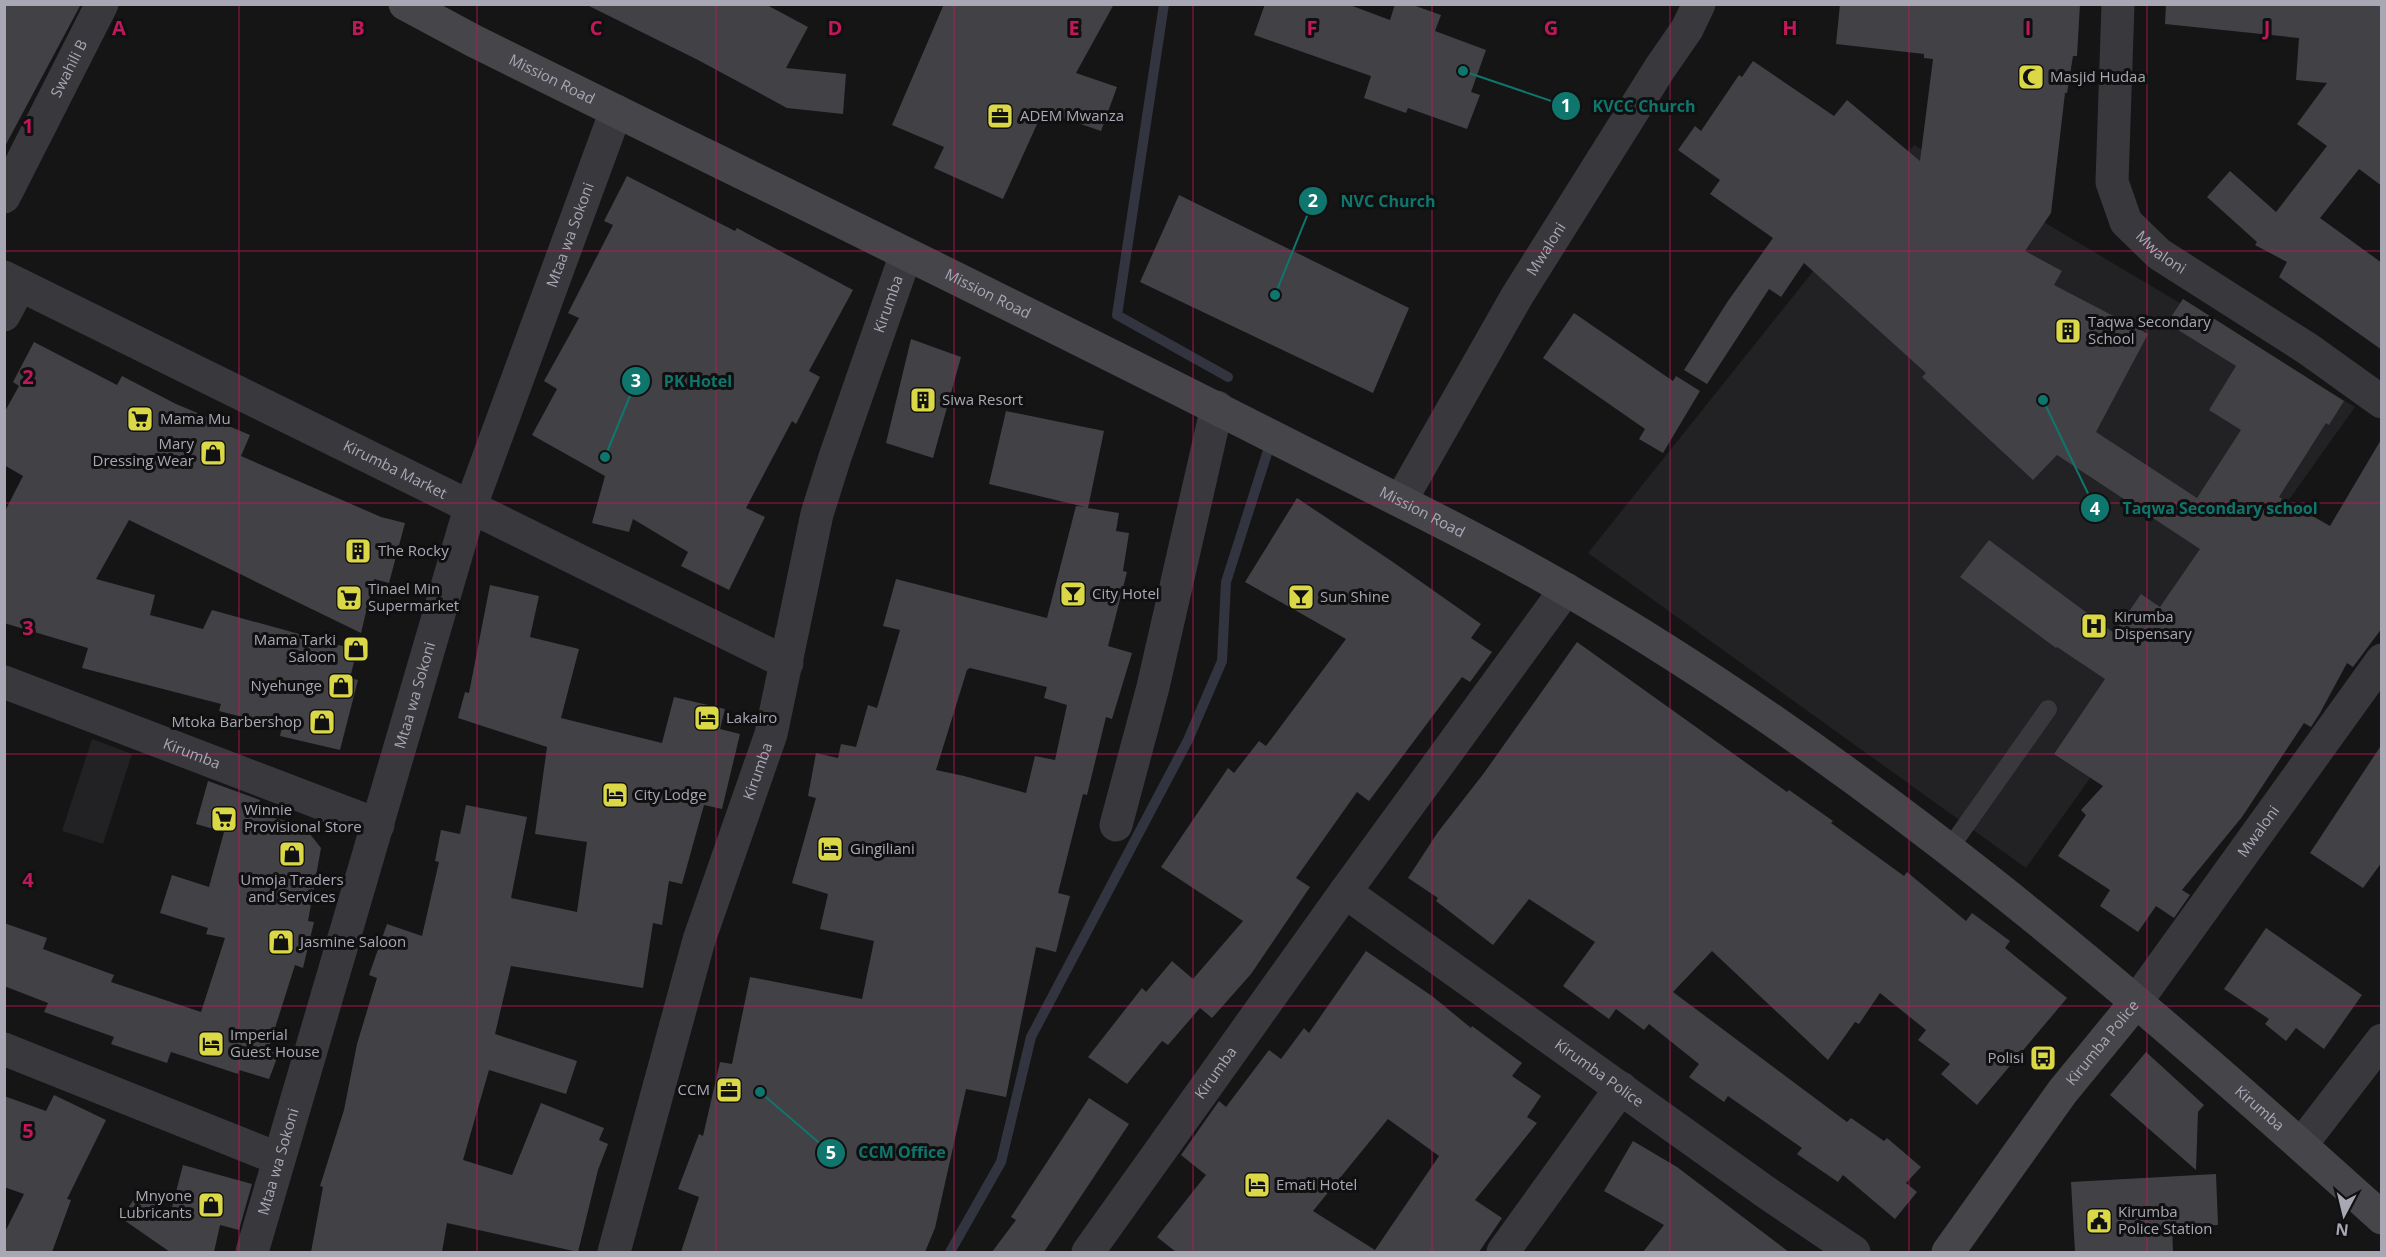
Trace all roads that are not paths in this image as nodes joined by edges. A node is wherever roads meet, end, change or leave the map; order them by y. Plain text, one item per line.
1 (102, 4) edge
2 (405, 4) edge
3 (1698, 4) edge
4 (2118, 4) edge
5 (616, 111) junction
6 (4, 197) edge
7 (906, 254) junction
8 (12, 281) edge
9 (4, 315) edge
10 (2382, 402) edge
11 (1217, 407) junction
12 (1401, 500) junction
13 (470, 508) junction
14 (1566, 590) junction
15 (2382, 660) edge
16 (787, 663) junction
17 (4, 682) edge
18 (2048, 709) dead end
19 (378, 825) junction
20 (1116, 825) dead end
21 (1949, 849) junction
22 (1345, 892) junction
23 (2136, 1002) junction
24 (2382, 1040) edge
25 (4, 1049) edge
26 (1621, 1088) junction
27 (2301, 1145) junction
28 (279, 1158) junction
29 (2382, 1218) edge
30 (252, 1252) edge
31 (614, 1252) edge
32 (1088, 1252) edge
33 (1503, 1252) edge
34 (1854, 1252) edge
35 (1948, 1252) edge

1 - 6 street, Swahili B
2 - 5 street, Mission Road
3 - 12 street, Mwaloni
4 - 10 street, Mwaloni
5 - 7 street, Mission Road
5 - 13 street, Mtaa wa Sokoni
7 - 11 street, Mission Road
7 - 16 street, Kirumba
8 - 9 street
8 - 13 street, Kirumba Market
11 - 12 street, Mission Road
11 - 20 street
12 - 14 street, Mission Road
13 - 16 street, Kirumba Market
13 - 19 street, Mtaa wa Sokoni
14 - 21 street, Kirumba Police
14 - 22 street, Kirumba
15 - 23 street, Mwaloni
16 - 31 street, Kirumba
17 - 19 street, Kirumba
18 - 21 lane
19 - 28 street, Mtaa wa Sokoni
21 - 23 street, Kirumba Police
22 - 26 street, Kirumba Police
22 - 32 street, Kirumba
23 - 27 street, Kirumba
23 - 35 street, Kirumba Police
24 - 27 street
25 - 28 street
26 - 33 street
26 - 34 street, Kirumba Police
27 - 29 street, Kirumba
28 - 30 street, Mtaa wa Sokoni

